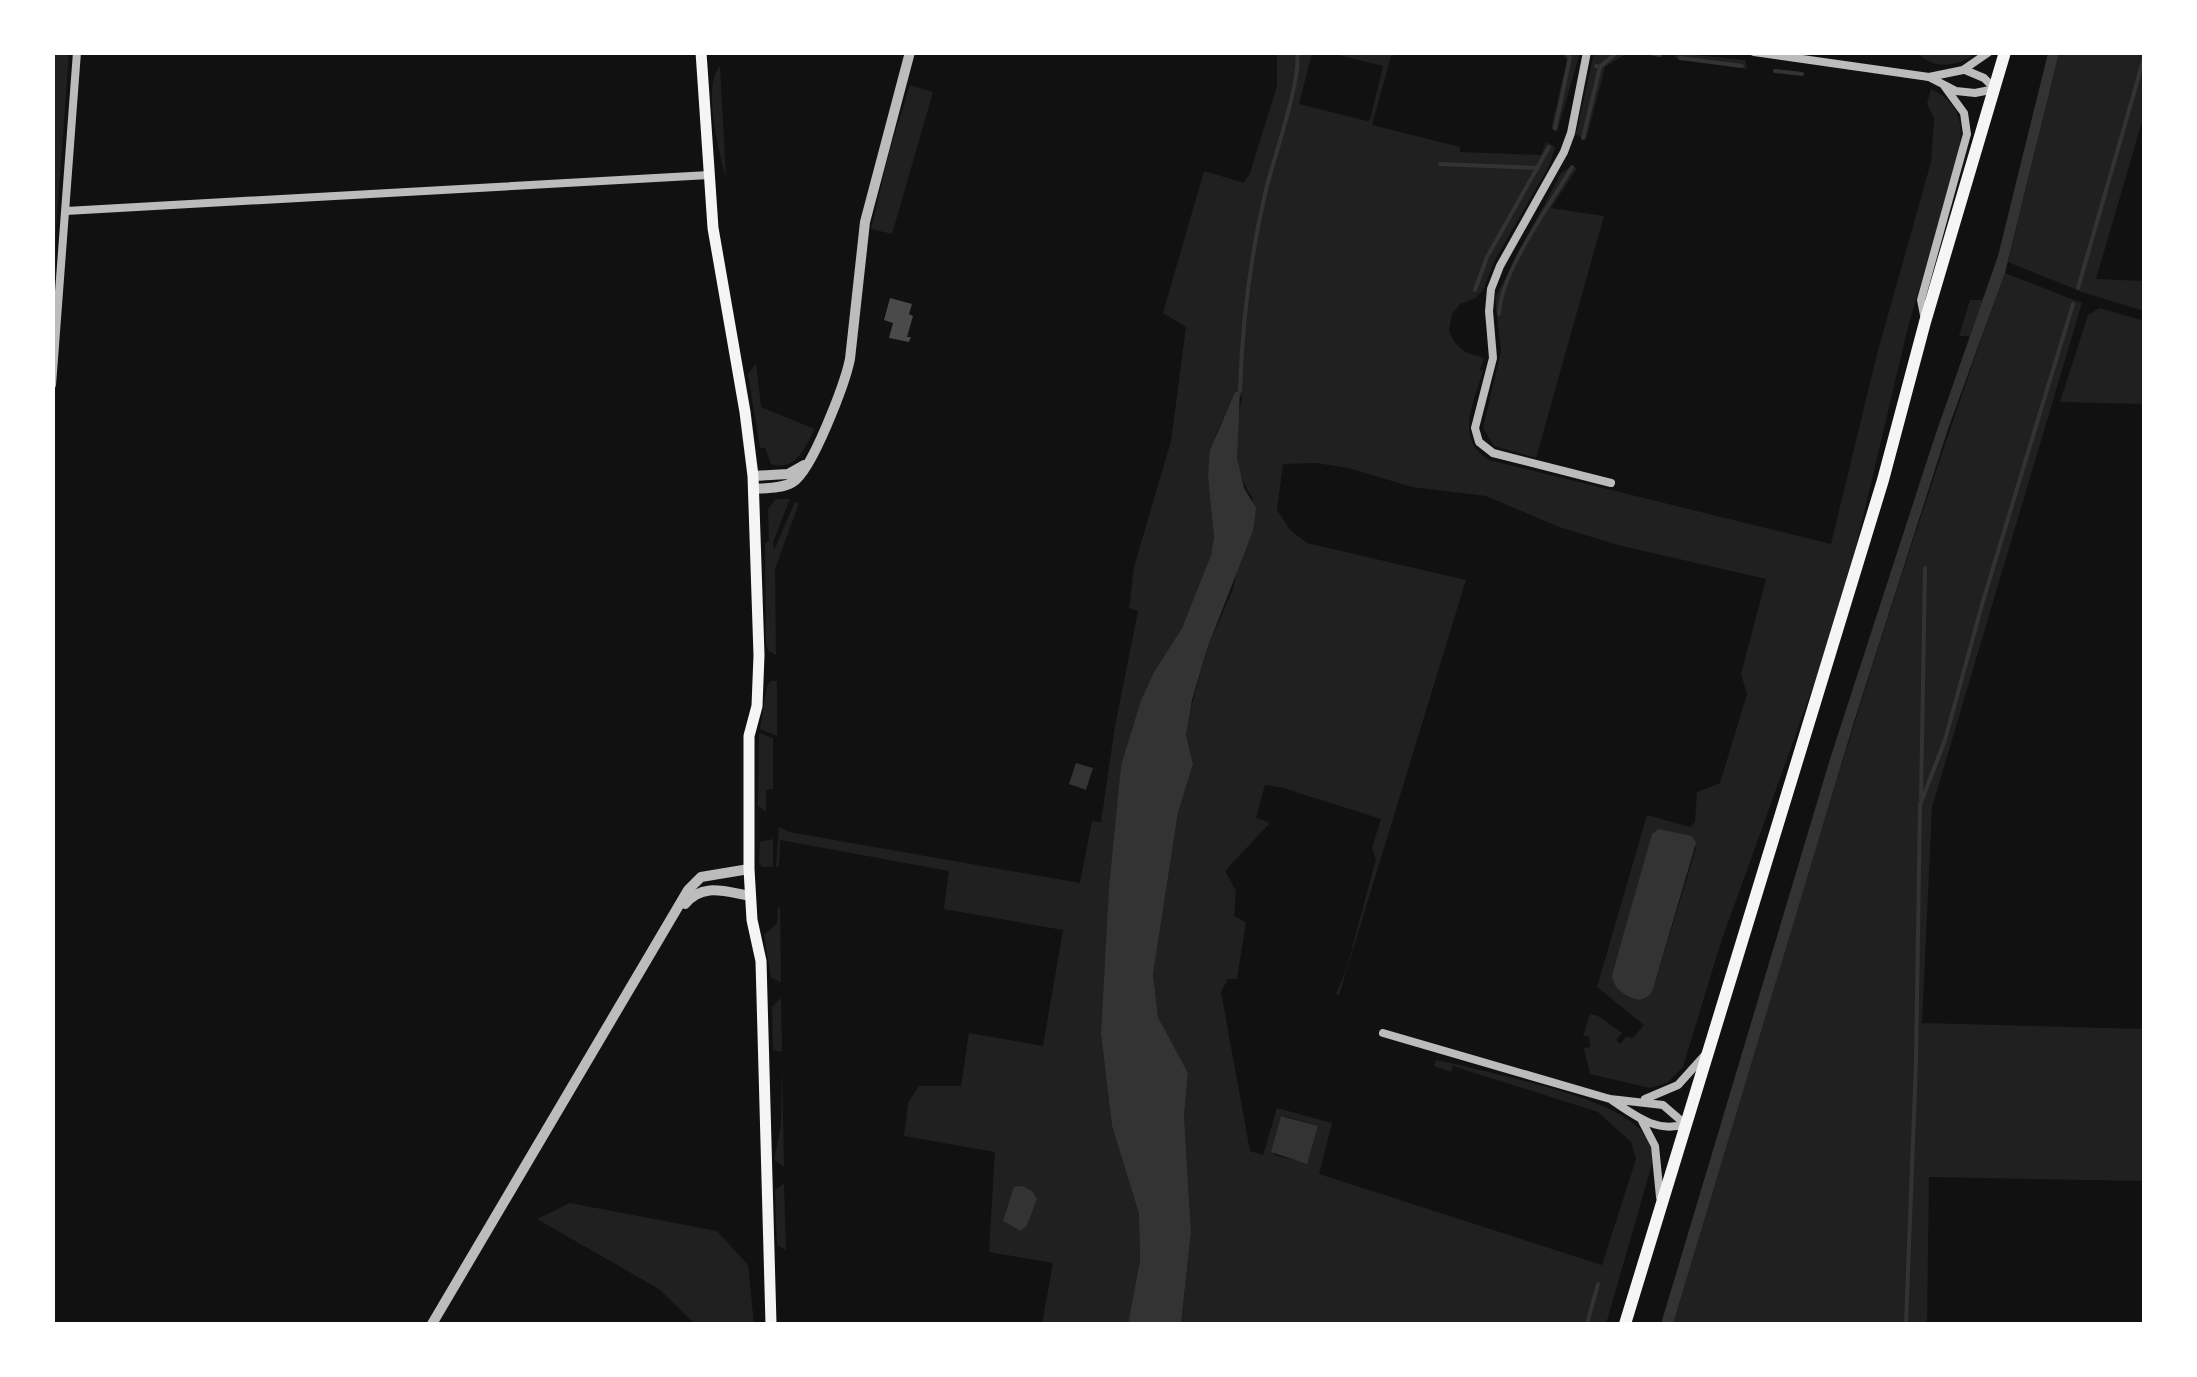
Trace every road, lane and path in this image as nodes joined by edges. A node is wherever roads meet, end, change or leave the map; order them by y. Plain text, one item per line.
1 (77, 52) edge
2 (701, 52) edge
3 (910, 52) edge
4 (1587, 52) edge
5 (1754, 52) edge
6 (1988, 52) edge
7 (2005, 52) edge
8 (1775, 54) edge
9 (1964, 70) junction
10 (1930, 77) junction
11 (1945, 87) junction
12 (1994, 89) junction
13 (708, 175) junction
14 (66, 211) junction
15 (1925, 322) junction
16 (52, 385) edge
17 (753, 483) junction
18 (1612, 483) dead end
19 (749, 869) junction
20 (751, 896) junction
21 (664, 933) junction
22 (1383, 1033) dead end
23 (1706, 1054) junction
24 (1610, 1099) junction
25 (1641, 1100) junction
26 (1642, 1120) junction
27 (1685, 1124) junction
28 (1661, 1204) junction
29 (432, 1324) edge
30 (770, 1324) edge
31 (1625, 1324) edge

1 - 14 street
2 - 13 main road
3 - 17 street
4 - 18 street
5 - 8 street
6 - 9 street
7 - 12 main road
8 - 10 street
9 - 10 street
9 - 12 street
10 - 11 street
11 - 12 street
11 - 15 street
12 - 15 main road
13 - 14 street
13 - 17 main road
14 - 16 street
15 - 23 main road
17 - 19 main road
19 - 20 main road
19 - 21 street
20 - 21 street
20 - 30 main road
21 - 29 street
22 - 24 street
23 - 25 street
23 - 27 main road
24 - 25 street
24 - 26 street
25 - 27 street
26 - 27 street
26 - 28 street
27 - 28 main road
28 - 31 main road

